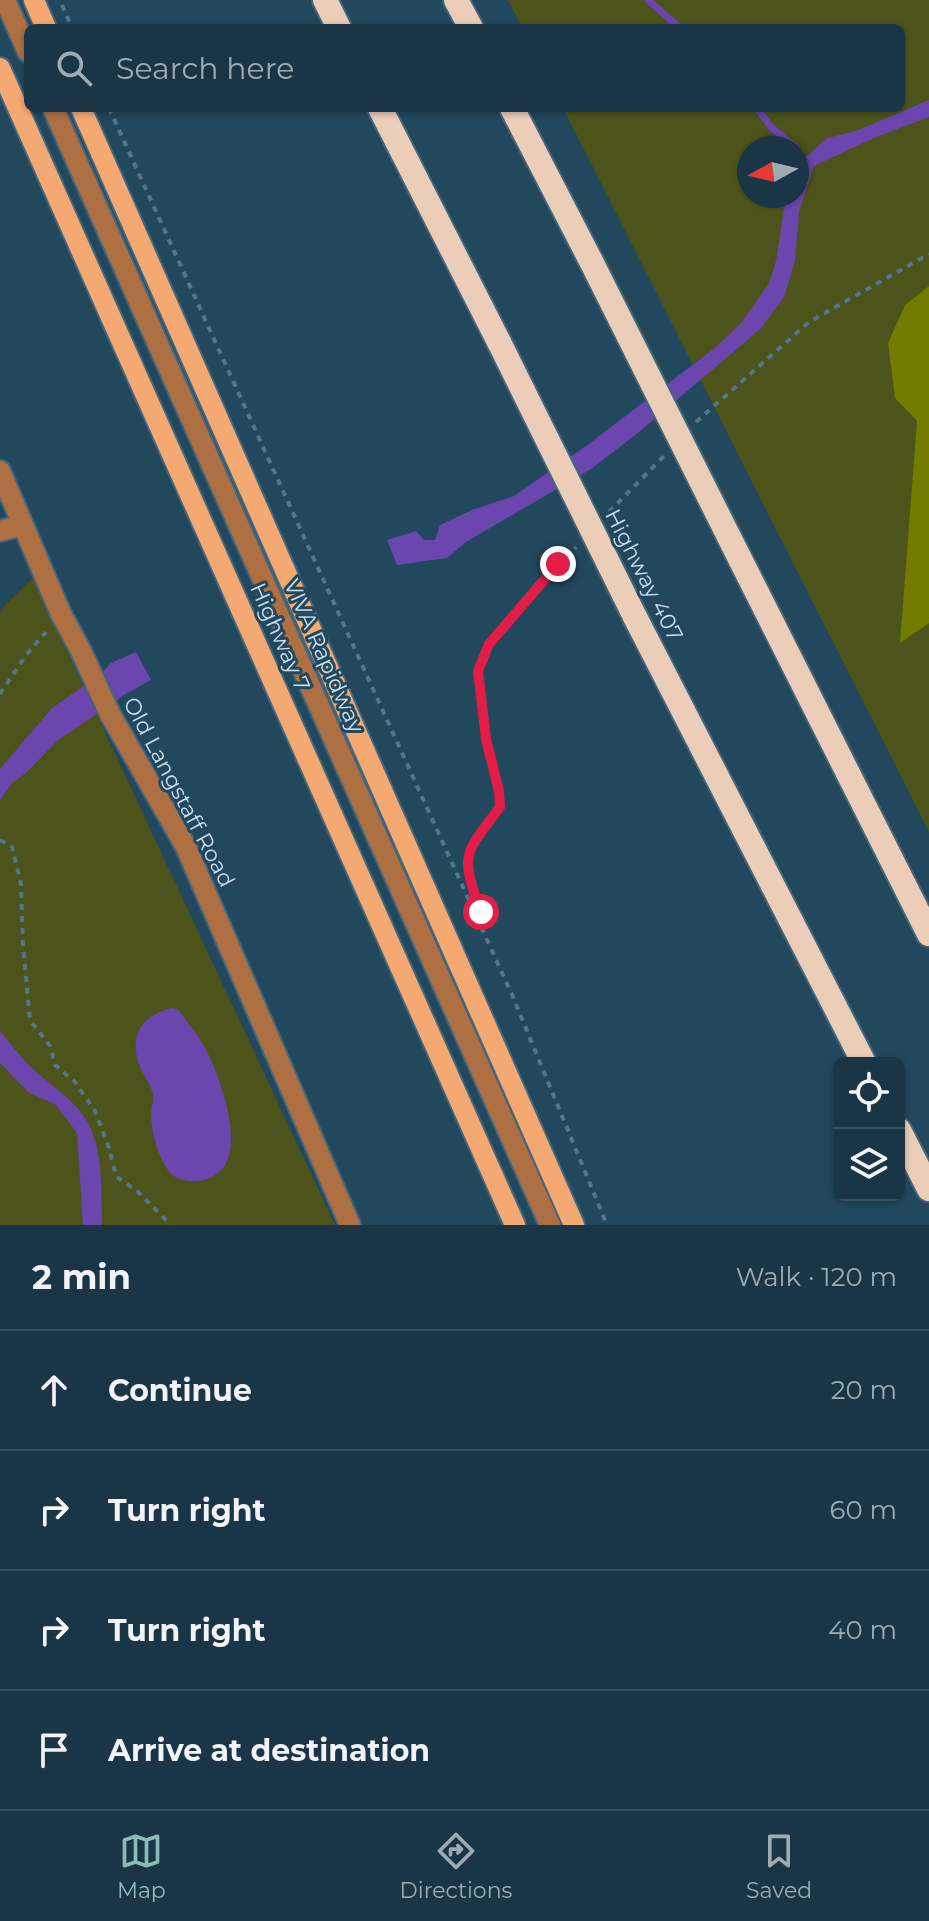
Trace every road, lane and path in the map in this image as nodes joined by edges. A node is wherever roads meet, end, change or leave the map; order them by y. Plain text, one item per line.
1 (5, 0) edge
2 (34, 0) edge
3 (60, 0) edge
4 (325, 0) edge
5 (456, 0) edge
6 (44, 24) edge
7 (70, 24) edge
8 (337, 24) edge
9 (469, 24) edge
10 (24, 43) edge
11 (0, 68) edge
12 (55, 112) edge
13 (83, 112) edge
14 (111, 112) edge
15 (382, 112) edge
16 (514, 112) edge
17 (929, 254) edge
18 (688, 430) dead end
19 (667, 453) dead end
20 (0, 471) edge
21 (602, 520) dead end
22 (23, 525) junction
23 (0, 531) edge
24 (580, 542) dead end
25 (61, 614) junction
26 (0, 694) edge
27 (0, 840) edge
28 (480, 924) junction
29 (929, 934) edge
30 (861, 1057) edge
31 (905, 1142) edge
32 (929, 1189) edge
33 (171, 1225) edge
34 (350, 1225) edge
35 (515, 1225) edge
36 (550, 1225) edge
37 (574, 1225) edge
38 (607, 1225) edge

1 - 10 street
2 - 6 main road
3 - 7 path
4 - 8 highway
5 - 9 highway
11 - 35 main road, Highway 7
12 - 36 street, VIVA Rapidway
13 - 37 main road, Highway 7
14 - 28 path
15 - 30 highway, Highway 407, bridge
16 - 29 highway, bridge
17 - 18 path
19 - 21 path
20 - 22 street, Old Langstaff Road
22 - 23 street
22 - 25 street, Old Langstaff Road
24 - 28 path
25 - 26 path
25 - 34 street, Old Langstaff Road
27 - 33 path
28 - 38 path
31 - 32 highway

